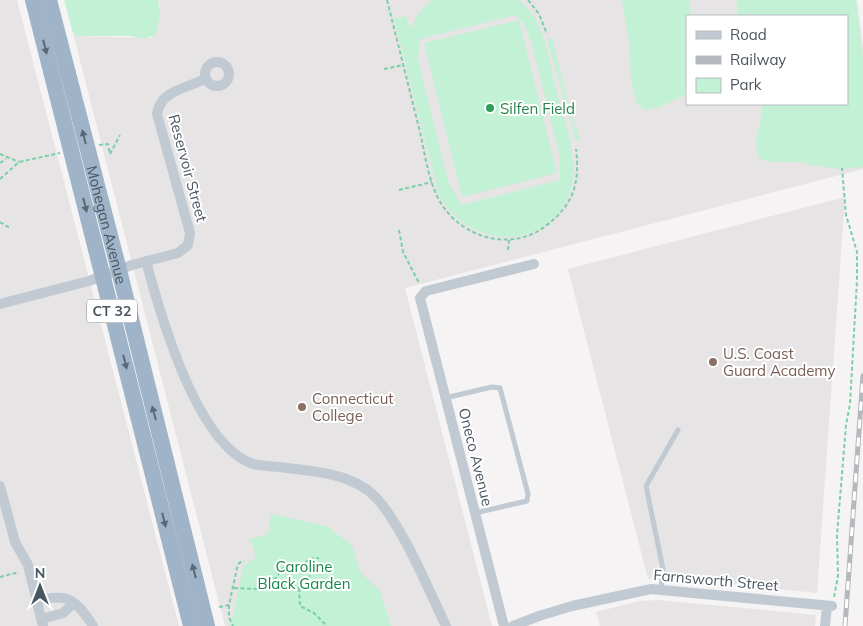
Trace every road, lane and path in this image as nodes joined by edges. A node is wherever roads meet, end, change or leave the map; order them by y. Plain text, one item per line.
1 (33, 0) edge
2 (49, 0) edge
3 (387, 0) edge
4 (528, 0) edge
5 (547, 34) dead end
6 (403, 64) junction
7 (384, 69) dead end
8 (206, 78) dead end
9 (120, 135) dead end
10 (108, 144) dead end
11 (576, 149) dead end
12 (0, 154) edge
13 (7, 158) junction
14 (32, 158) dead end
15 (19, 162) junction
16 (0, 163) edge
17 (842, 168) dead end
18 (0, 179) edge
19 (432, 182) junction
20 (399, 190) dead end
21 (0, 222) edge
22 (10, 228) dead end
23 (399, 230) dead end
24 (508, 240) junction
25 (508, 250) dead end
26 (146, 261) junction
27 (534, 264) dead end
28 (119, 270) junction
29 (104, 276) junction
30 (422, 294) junction
31 (0, 304) edge
32 (445, 398) junction
33 (678, 430) dead end
34 (0, 486) edge
35 (474, 513) junction
36 (319, 558) dead end
37 (244, 561) dead end
38 (305, 563) junction
39 (22, 572) dead end
40 (0, 578) edge
41 (272, 583) junction
42 (234, 588) junction
43 (300, 588) junction
44 (661, 588) junction
45 (37, 600) junction
46 (73, 604) junction
47 (230, 605) junction
48 (829, 606) junction
49 (220, 607) dead end
50 (42, 623) edge
51 (195, 624) edge
52 (92, 626) edge
53 (233, 626) edge
54 (327, 626) edge
55 (446, 626) edge
56 (504, 626) edge
57 (513, 626) edge
58 (825, 626) edge

1 -> 29 highway, Mohegan Avenue / CT 32
28 -> 2 highway, Mohegan Avenue / CT 32
3 - 6 path
4 - 5 path
6 - 7 path
6 - 19 path
8 - 26 street, Reservoir Street
9 - 10 path
11 - 24 path
12 - 13 path
13 - 15 path
13 - 16 path
14 - 15 path
15 - 18 path
17 - 48 path
19 - 20 path
19 - 24 path
21 - 22 path
23 - 30 path
24 - 25 path
26 - 28 street, Reservoir Street
26 - 55 street
27 - 30 street
28 - 29 street, Reservoir Street
51 -> 28 highway, Mohegan Avenue / CT 32
29 - 31 street, Reservoir Street
29 -> 51 highway, Mohegan Avenue / CT 32
30 - 32 street, Oneco Avenue
32 - 35 street, Oneco Avenue
32 - 35 lane
33 - 44 lane
34 - 45 street
35 - 56 street, Oneco Avenue
36 - 38 path
37 - 42 path
38 - 41 path
38 - 43 path
39 - 40 path
41 - 42 path
41 - 43 path
42 - 47 path
43 - 54 path
44 - 48 street, Farnsworth Street
44 - 57 street, Farnsworth Street
45 - 46 street
45 - 50 street
46 - 50 street
46 - 52 street
47 - 49 path
47 - 53 path
48 - 58 street

